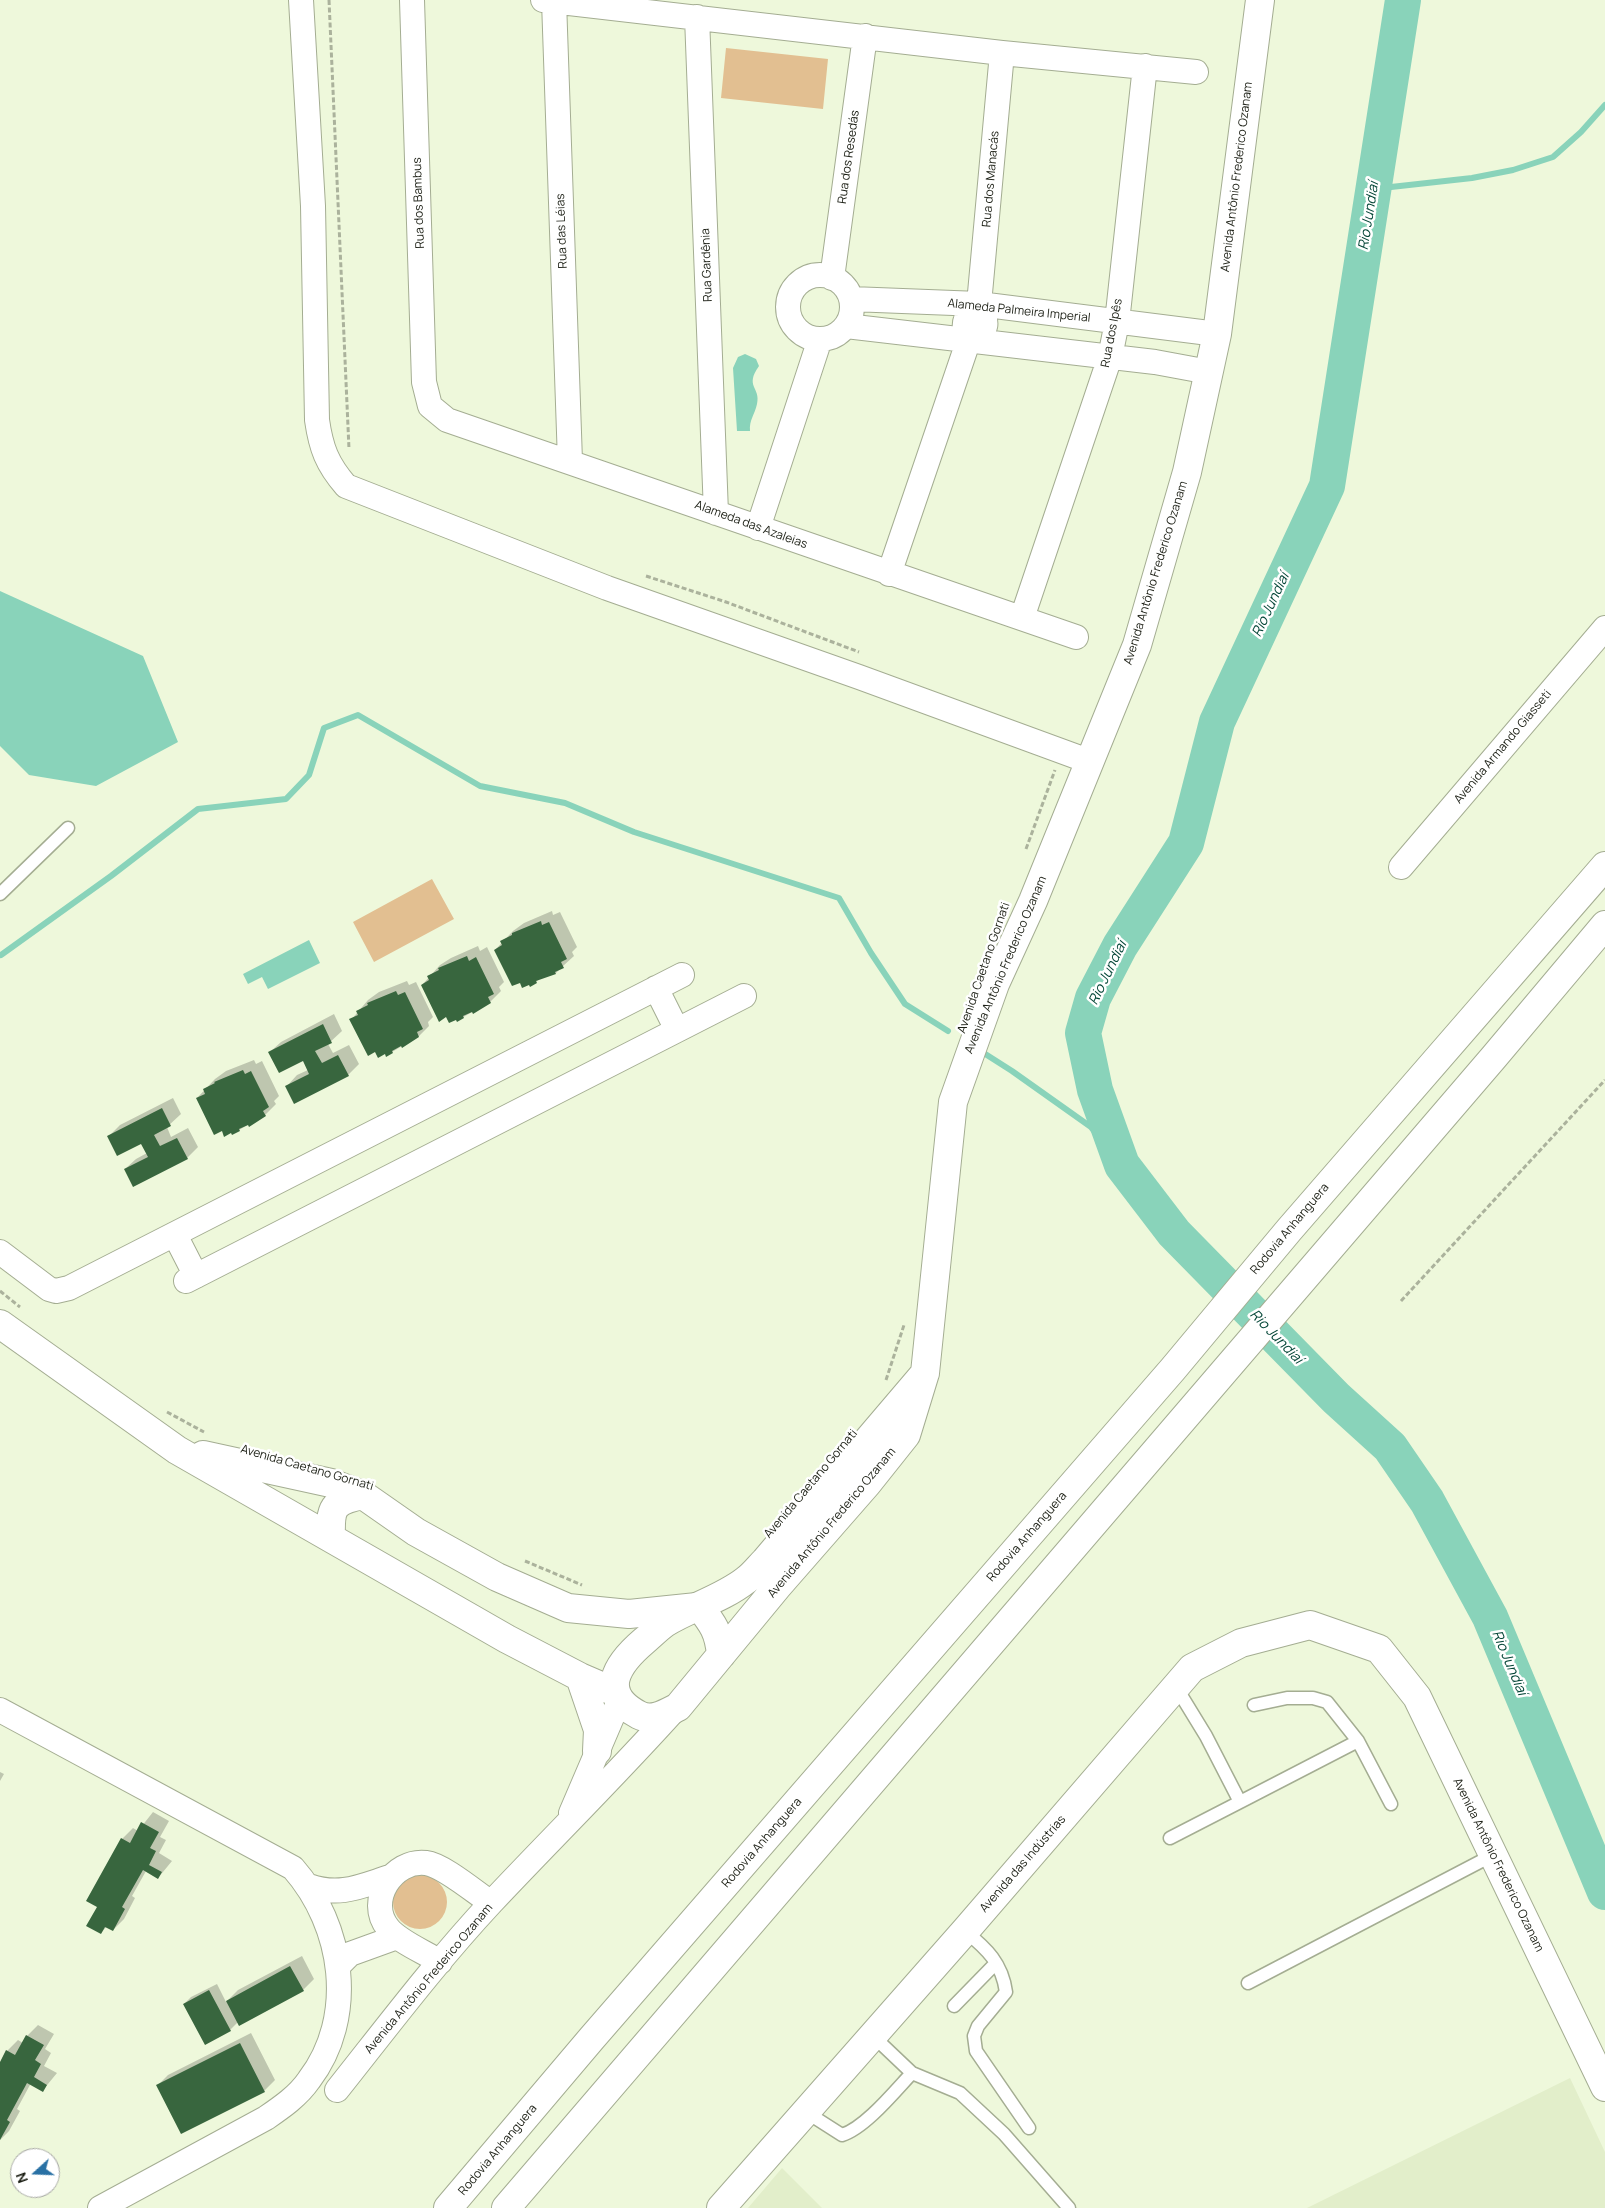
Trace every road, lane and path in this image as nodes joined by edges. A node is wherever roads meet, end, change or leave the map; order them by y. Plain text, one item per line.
1 (301, 0) edge
2 (412, 0) edge
3 (1260, 0) edge
4 (548, 1) edge
5 (697, 17) junction
6 (865, 36) junction
7 (1002, 53) junction
8 (1145, 66) junction
9 (1196, 72) dead end
10 (832, 278) junction
11 (851, 299) junction
12 (979, 304) junction
13 (1116, 322) junction
14 (846, 326) junction
15 (1217, 334) junction
16 (820, 339) junction
17 (969, 339) junction
18 (1110, 357) junction
19 (1209, 372) junction
20 (430, 406) joint
21 (570, 461) junction
22 (716, 513) junction
23 (758, 528) junction
24 (889, 574) junction
25 (1022, 618) junction
26 (1605, 628) edge
27 (1076, 637) dead end
28 (1062, 751) junction
29 (1090, 762) junction
30 (68, 828) dead end
31 (1025, 853) dead end
32 (1605, 866) edge
33 (1401, 867) dead end
34 (0, 894) edge
35 (1605, 925) edge
36 (682, 974) dead end
37 (656, 988) junction
38 (744, 996) dead end
39 (677, 1030) junction
40 (1605, 1080) edge
41 (176, 1235) junction
42 (0, 1252) edge
43 (0, 1291) edge
44 (1401, 1301) dead end
45 (23, 1309) dead end
46 (905, 1322) dead end
47 (0, 1324) edge
48 (925, 1372) junction
49 (886, 1382) dead end
50 (165, 1411) dead end
51 (206, 1433) dead end
52 (177, 1450) junction
53 (363, 1495) junction
54 (801, 1518) junction
55 (331, 1538) junction
56 (816, 1543) junction
57 (522, 1560) dead end
58 (585, 1586) dead end
59 (699, 1606) junction
60 (1379, 1649) joint
61 (722, 1655) junction
62 (580, 1677) junction
63 (1176, 1687) junction
64 (617, 1696) junction
65 (678, 1706) junction
66 (1254, 1706) dead end
67 (0, 1710) edge
68 (1358, 1740) junction
69 (597, 1751) junction
70 (1240, 1802) junction
71 (1392, 1804) dead end
72 (566, 1826) junction
73 (1170, 1838) dead end
74 (1493, 1855) junction
75 (390, 1877) junction
76 (310, 1886) junction
77 (491, 1904) junction
78 (965, 1931) junction
79 (397, 1937) junction
80 (440, 1962) junction
81 (996, 1963) junction
82 (339, 1965) junction
83 (1248, 1983) dead end
84 (954, 2006) dead end
85 (873, 2036) junction
86 (912, 2073) junction
87 (1605, 2087) edge
88 (336, 2090) dead end
89 (806, 2112) junction
90 (1029, 2128) dead end
91 (100, 2208) edge
92 (448, 2208) edge
93 (506, 2208) edge
94 (721, 2208) edge
95 (1069, 2208) edge

1 - 28 street
2 - 20 street, Rua dos Bambus
3 - 15 main road, Avenida Antônio Frederico Ozanam
4 - 5 street
4 - 21 street, Rua das Léias
5 - 6 street
5 - 22 street, Rua Gardênia
6 - 7 street
6 - 10 street, Rua dos Resedás
7 - 8 street
7 - 12 street, Rua dos Manacás
8 - 9 street
8 - 13 street, Rua dos Ipês
10 - 11 street
10 - 16 street
11 - 12 street, Alameda Palmeira Imperial
11 - 14 street
12 - 13 street, Alameda Palmeira Imperial
12 - 17 street, Rua dos Manacás
13 - 15 street, Alameda Palmeira Imperial
13 - 18 street, Rua dos Ipês
14 - 16 street
14 - 17 street
15 - 19 main road, Avenida Antônio Frederico Ozanam
16 - 23 street
17 - 18 street
17 - 24 street, Rua dos Manacás
18 - 19 street
18 - 25 street, Rua dos Ipês
19 - 29 main road, Avenida Antônio Frederico Ozanam
20 - 21 street, Alameda das Azaleias
21 - 22 street, Alameda das Azaleias
22 - 23 street, Alameda das Azaleias
23 - 24 street, Alameda das Azaleias
24 - 25 street, Alameda das Azaleias
25 - 27 street, Alameda das Azaleias
26 - 33 street, Avenida Armando Giasseti
28 - 29 street
28 - 31 path
29 - 48 main road, Avenida Antônio Frederico Ozanam
30 - 34 lane
32 - 92 main road, Rodovia Anhanguera
35 - 93 main road
36 - 37 street
37 - 39 street
37 - 41 street
38 - 39 street
39 - 41 street
40 - 44 path
41 - 42 street
43 - 45 path
46 - 49 path
47 - 52 main road
48 - 54 main road
48 - 56 main road, Avenida Antônio Frederico Ozanam
50 - 51 path
52 - 53 main road
52 - 55 main road
53 - 55 main road
53 - 59 main road
54 - 56 main road
54 - 59 main road
55 - 62 main road
56 - 61 main road, Avenida Antônio Frederico Ozanam
57 - 58 path
59 - 61 main road
59 - 64 main road
60 - 63 main road, Avenida das Indústrias
60 - 74 main road, Avenida Antônio Frederico Ozanam
61 - 65 main road, Avenida Antônio Frederico Ozanam
62 - 64 main road
62 - 69 main road
63 - 70 lane
63 - 78 main road, Avenida das Indústrias
64 - 65 main road
64 - 69 street, Avenida Antônio Frederico Ozanam
65 - 72 street, Avenida Antônio Frederico Ozanam
66 - 68 lane
67 - 76 street
68 - 70 lane
68 - 71 lane
69 - 72 street, Avenida Antônio Frederico Ozanam
70 - 73 lane
72 - 77 street, Avenida Antônio Frederico Ozanam
74 - 83 lane
74 - 87 main road, Avenida Antônio Frederico Ozanam
75 - 76 street
75 - 77 street
75 - 79 street
76 - 82 street
77 - 80 street, Avenida Antônio Frederico Ozanam
78 - 81 lane
78 - 85 main road, Avenida das Indústrias
79 - 80 street
79 - 82 street
80 - 88 street, Avenida Antônio Frederico Ozanam
81 - 84 lane
81 - 90 lane
82 - 91 street
85 - 86 lane
85 - 89 main road, Avenida das Indústrias
86 - 89 lane
86 - 95 lane
89 - 94 main road, Avenida das Indústrias

